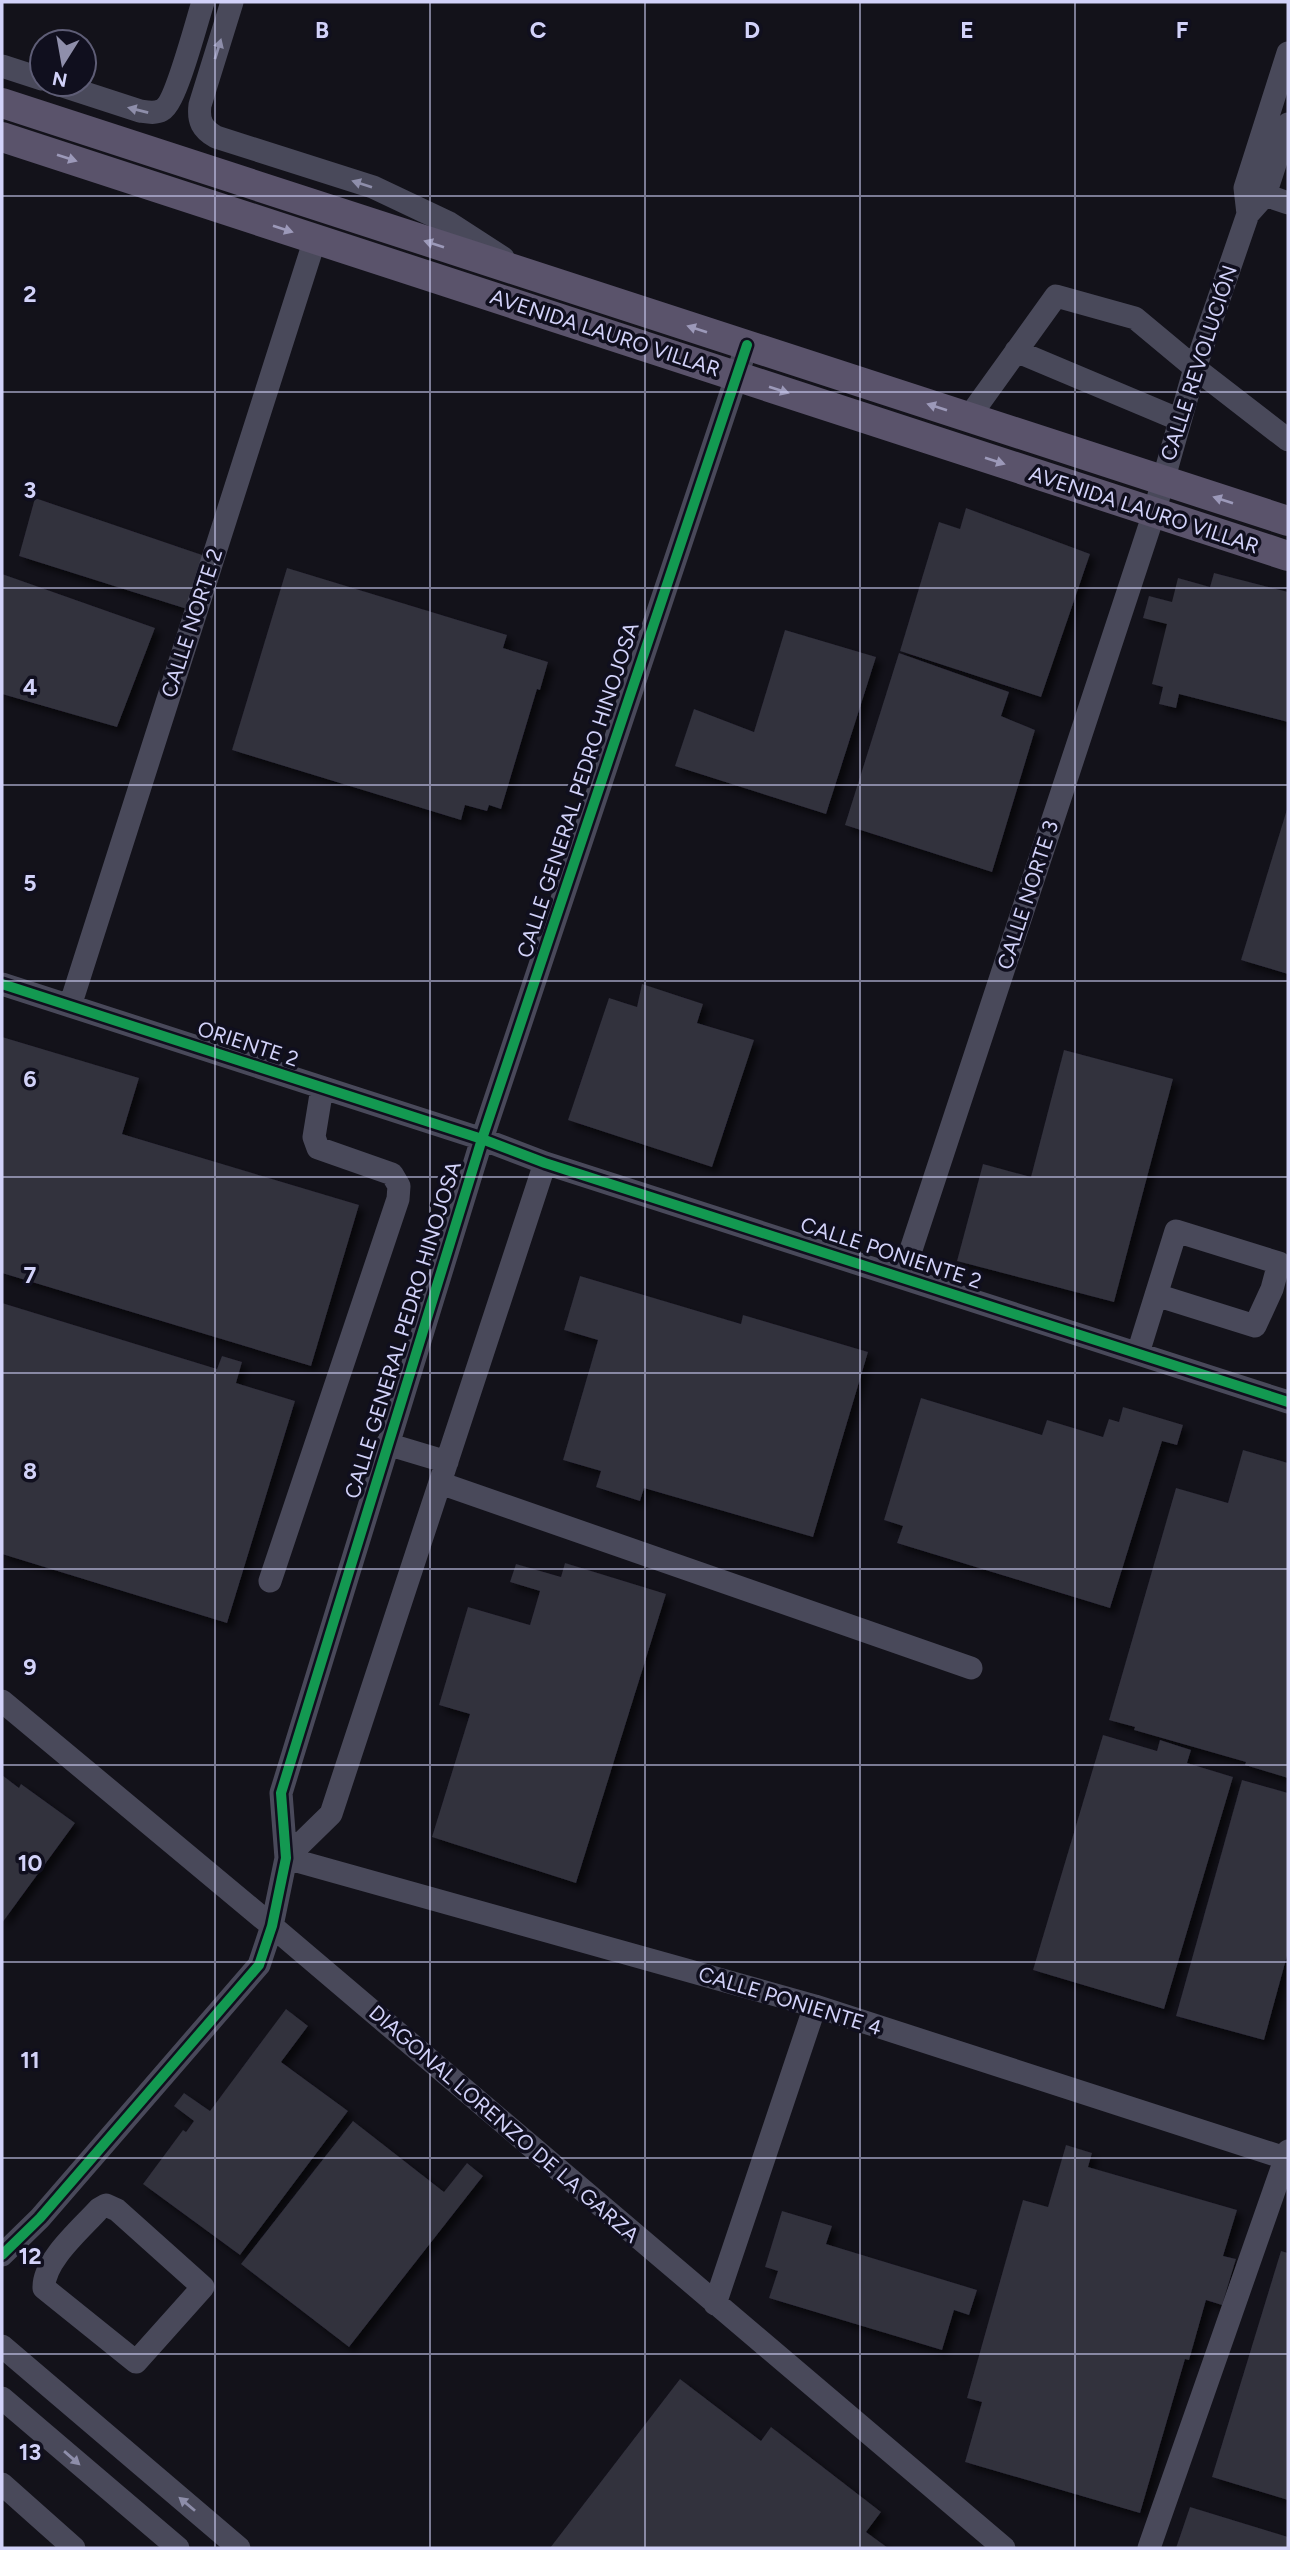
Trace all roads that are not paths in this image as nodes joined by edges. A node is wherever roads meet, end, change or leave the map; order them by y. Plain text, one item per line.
1 (203, 2) edge
2 (232, 2) edge
3 (1288, 53) edge
4 (2, 66) edge
5 (28, 74) edge
6 (177, 83) junction
7 (205, 91) junction
8 (98, 97) edge
9 (2, 103) edge
10 (1288, 124) edge
11 (2, 137) edge
12 (1265, 195) junction
13 (1288, 204) edge
14 (1248, 214) junction
15 (314, 239) junction
16 (529, 275) junction
17 (747, 345) junction
18 (1016, 351) junction
19 (1195, 368) junction
20 (737, 376) junction
21 (969, 417) junction
22 (1180, 420) junction
23 (1288, 440) edge
24 (1162, 480) junction
25 (1154, 513) junction
26 (1288, 519) edge
27 (1288, 556) edge
28 (2, 985) edge
29 (70, 1006) junction
30 (321, 1088) junction
31 (482, 1139) junction
32 (545, 1164) junction
33 (902, 1277) junction
34 (1156, 1295) junction
35 (1138, 1353) junction
36 (1288, 1402) edge
37 (387, 1444) junction
38 (443, 1472) junction
39 (270, 1581) dead end
40 (971, 1668) dead end
41 (2, 1701) edge
42 (286, 1858) junction
43 (272, 1926) junction
44 (815, 2006) junction
45 (1287, 2156) edge
46 (40, 2218) junction
47 (71, 2241) junction
48 (2, 2255) edge
49 (715, 2304) junction
50 (2, 2346) edge
51 (2, 2398) edge
52 (2, 2484) edge
53 (74, 2548) edge
54 (178, 2548) edge
55 (239, 2548) edge
56 (1004, 2548) edge
57 (1149, 2548) edge

1 - 6 street
7 -> 2 street
3 - 14 street, CALLE REVOLUCIÓN
4 - 5 street
6 - 7 street
6 -> 8 street
16 -> 7 street
16 -> 9 main road, AVENIDA LAURO VILLAR
10 - 12 street, CALLE REVOLUCIÓN
11 -> 15 main road, AVENIDA LAURO VILLAR
12 - 13 street
12 - 14 street, CALLE REVOLUCIÓN
14 - 19 street, CALLE REVOLUCIÓN
15 - 20 main road, AVENIDA LAURO VILLAR
15 - 29 street, CALLE NORTE 2
17 -> 16 main road, AVENIDA LAURO VILLAR
17 - 20 street, CALLE GENERAL PEDRO HINOJOSA
21 -> 17 main road, AVENIDA LAURO VILLAR
18 - 19 street
18 - 21 street
18 - 22 street
19 - 22 street, CALLE REVOLUCIÓN
19 - 23 street
20 -> 25 main road, AVENIDA LAURO VILLAR
20 - 31 street, CALLE GENERAL PEDRO HINOJOSA
21 - 24 main road, AVENIDA LAURO VILLAR
22 - 24 street, CALLE REVOLUCIÓN
24 - 25 street, CALLE REVOLUCIÓN
26 -> 24 main road, AVENIDA LAURO VILLAR
25 - 27 main road, AVENIDA LAURO VILLAR
25 - 33 street, CALLE NORTE 3
28 - 29 street, ORIENTE 2
29 - 30 street, ORIENTE 2
30 - 31 street, ORIENTE 2
30 - 39 street
31 - 32 street, CALLE PONIENTE 2
31 - 37 street, CALLE GENERAL PEDRO HINOJOSA
32 - 33 street, CALLE PONIENTE 2
32 - 38 street
33 - 35 street, CALLE PONIENTE 2
34 - 34 street
34 - 35 street
35 - 36 street, CALLE PONIENTE 2
37 - 38 street
37 - 42 street, CALLE GENERAL PEDRO HINOJOSA
38 - 40 street
38 - 42 street
41 - 43 street, DIAGONAL LORENZO DE LA GARZA
42 - 43 street, CALLE GENERAL PEDRO HINOJOSA
42 - 44 street, CALLE PONIENTE 4
43 - 46 street, CALLE GENERAL PEDRO HINOJOSA
43 - 49 street, DIAGONAL LORENZO DE LA GARZA
44 - 45 street, CALLE PONIENTE 4
44 - 49 street
45 - 57 street
46 - 47 street
46 - 48 street, CALLE GENERAL PEDRO HINOJOSA
47 - 47 street
49 - 56 street, DIAGONAL LORENZO DE LA GARZA
55 -> 50 street
51 -> 54 street
52 - 53 street

